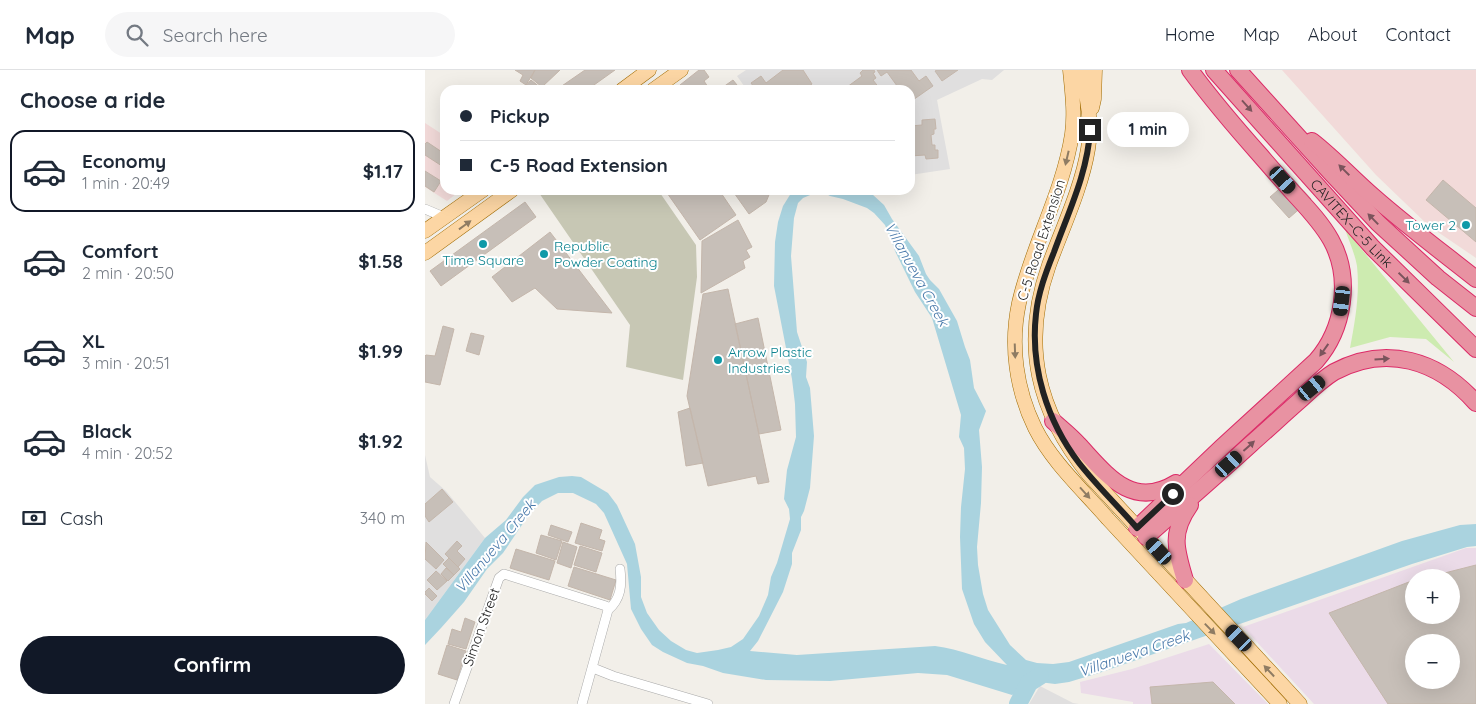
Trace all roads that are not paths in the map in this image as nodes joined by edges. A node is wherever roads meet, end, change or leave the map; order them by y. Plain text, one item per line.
1 (681, 70) edge
2 (1062, 70) edge
3 (1070, 70) edge
4 (1082, 70) edge
5 (1095, 70) edge
6 (1190, 70) edge
7 (1214, 70) edge
8 (1238, 70) edge
9 (645, 73) edge
10 (629, 85) edge
11 (649, 85) edge
12 (658, 85) edge
13 (1072, 92) junction
14 (1278, 114) junction
15 (1089, 121) junction
16 (476, 195) edge
17 (505, 195) edge
18 (425, 209) edge
19 (444, 217) junction
20 (425, 231) edge
21 (425, 253) edge
22 (1476, 279) edge
23 (1476, 308) edge
24 (1476, 350) edge
25 (1476, 403) edge
26 (1053, 421) junction
27 (1199, 469) junction
28 (1200, 490) junction
29 (1142, 532) junction
30 (620, 569) dead end
31 (1185, 580) junction
32 (608, 610) junction
33 (593, 668) junction
34 (704, 703) edge
35 (454, 704) edge
36 (582, 704) edge
37 (1280, 704) edge
38 (1300, 704) edge

1 - 12 main road
2 - 13 main road
3 - 13 main road, C-5 Road Extension
4 - 15 main road, C-5 Road Extension
5 - 15 main road
6 -> 27 highway
7 -> 24 highway, CAVITEX–C-5 Link
8 - 14 highway, CAVITEX–C-5 Link
9 - 10 main road
9 - 11 main road
13 -> 37 main road, C-5 Road Extension
22 -> 14 highway
23 -> 14 highway, CAVITEX–C-5 Link
15 - 26 main road, C-5 Road Extension
16 - 19 main road
21 -> 17 main road
18 - 19 street
19 - 20 main road
28 -> 25 highway
26 - 27 highway
26 - 29 main road, C-5 Road Extension
27 - 29 highway
28 - 29 highway
28 - 31 highway
29 - 31 main road, C-5 Road Extension
30 - 32 street
38 -> 31 main road, C-5 Road Extension
32 - 33 street
32 - 35 street, Simon Street
33 - 34 street
33 - 36 street

